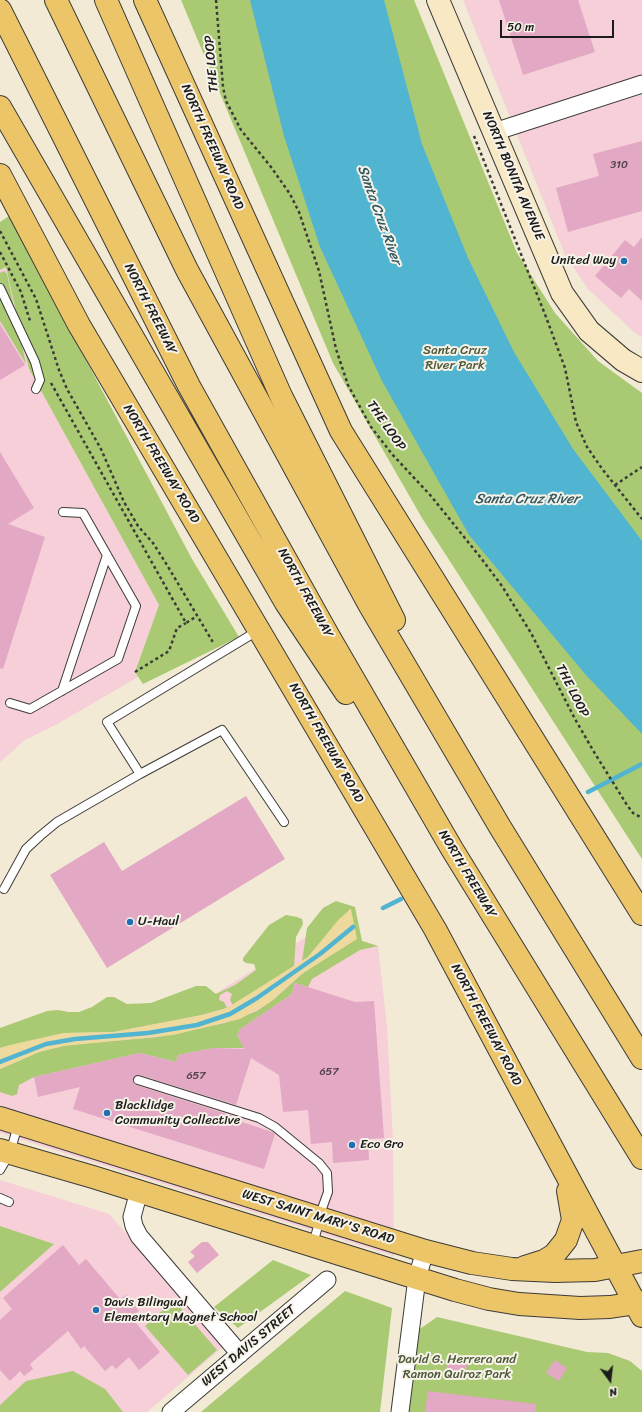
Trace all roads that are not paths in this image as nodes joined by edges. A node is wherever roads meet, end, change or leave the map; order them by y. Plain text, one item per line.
1 (56, 0) edge
2 (106, 0) edge
3 (145, 0) edge
4 (438, 0) edge
5 (0, 10) edge
6 (642, 84) edge
7 (0, 107) edge
8 (494, 132) junction
9 (0, 175) edge
10 (0, 288) edge
11 (642, 371) edge
12 (36, 389) dead end
13 (63, 512) dead end
14 (107, 555) junction
15 (259, 630) junction
16 (62, 691) junction
17 (10, 703) dead end
18 (140, 774) junction
19 (284, 822) dead end
20 (500, 827) junction
21 (452, 850) junction
22 (4, 889) dead end
23 (642, 914) edge
24 (642, 1058) edge
25 (138, 1080) dead end
26 (9, 1121) edge
27 (3, 1158) edge
28 (642, 1158) edge
29 (560, 1165) junction
30 (139, 1191) junction
31 (0, 1198) edge
32 (9, 1202) dead end
33 (320, 1218) junction
34 (312, 1246) junction
35 (425, 1251) junction
36 (642, 1261) edge
37 (615, 1266) junction
38 (512, 1269) junction
39 (417, 1278) junction
40 (327, 1280) dead end
41 (640, 1307) edge
42 (240, 1354) junction
43 (171, 1412) edge
44 (400, 1412) edge

1 - 20 main road
2 - 20 main road
3 - 23 main road, NORTH FREEWAY ROAD
4 - 8 street, NORTH BONITA AVENUE
5 - 21 main road, NORTH FREEWAY
6 - 8 street
7 - 21 main road
8 - 11 street, NORTH BONITA AVENUE
9 - 15 main road, NORTH FREEWAY ROAD
10 - 12 lane
13 - 14 lane
14 - 16 lane
14 - 16 lane
15 - 18 lane
15 - 29 main road, NORTH FREEWAY ROAD
16 - 17 lane
18 - 19 lane
18 - 22 lane
20 - 24 main road
21 - 28 main road, NORTH FREEWAY
25 - 33 lane
26 - 27 lane
26 - 33 main road, WEST SAINT MARY'S ROAD
27 - 30 main road
29 - 37 main road, NORTH FREEWAY ROAD
29 - 38 main road
30 - 34 main road
30 - 42 street
31 - 32 lane
33 - 34 lane
33 - 35 main road, WEST SAINT MARY'S ROAD
34 - 39 main road
35 - 38 main road, WEST SAINT MARY'S ROAD
35 - 39 street
36 - 37 main road, WEST SAINT MARY'S ROAD
37 - 38 main road, WEST SAINT MARY'S ROAD
37 - 41 main road, NORTH FREEWAY ROAD
39 - 41 main road
39 - 44 street
40 - 42 street, WEST DAVIS STREET
42 - 43 street, WEST DAVIS STREET

